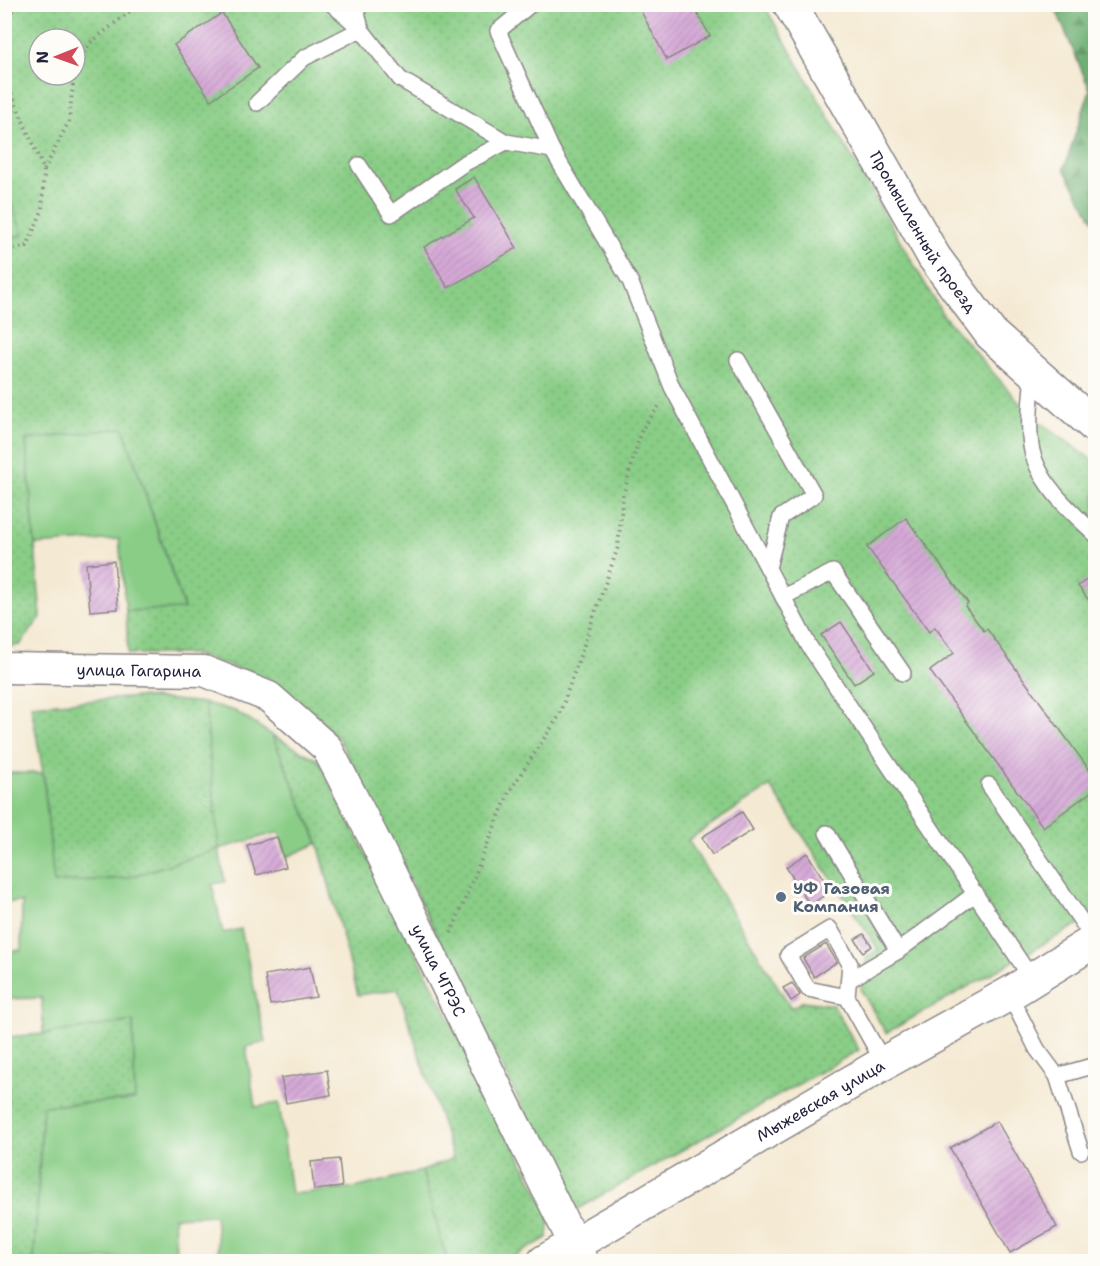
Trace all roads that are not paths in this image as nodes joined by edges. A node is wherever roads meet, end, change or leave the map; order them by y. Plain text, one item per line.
1 (332, 4) edge
2 (355, 4) edge
3 (531, 4) edge
4 (790, 4) edge
5 (361, 29) junction
6 (257, 103) dead end
7 (506, 142) junction
8 (552, 150) junction
9 (358, 165) dead end
10 (738, 360) dead end
11 (1033, 371) junction
12 (1095, 427) edge
13 (1095, 535) edge
14 (768, 568) junction
15 (783, 597) junction
16 (4, 668) edge
17 (903, 673) dead end
18 (269, 697) joint
19 (989, 785) dead end
20 (827, 832) dead end
21 (976, 893) junction
22 (1095, 940) edge
23 (898, 951) junction
24 (849, 980) junction
25 (1021, 986) junction
26 (847, 997) junction
27 (884, 1063) junction
28 (1095, 1065) edge
29 (1057, 1076) junction
30 (1081, 1151) dead end
31 (580, 1253) edge
32 (544, 1262) edge

1 - 5 lane
2 - 5 lane
3 - 8 lane
4 - 11 street, Промышленный проезд
5 - 6 lane
5 - 7 lane
7 - 8 lane
7 - 9 lane
8 - 14 lane
10 - 14 lane
11 - 12 street, Промышленный проезд
11 - 13 lane
14 - 15 lane
15 - 17 lane
15 - 21 lane
16 - 18 street, улица Гагарина
18 - 31 street, улица ЧГРЭС
19 - 22 lane
20 - 23 lane
21 - 23 lane
21 - 25 lane
22 - 25 street, Мыжевская улица
23 - 24 lane
24 - 26 lane
24 - 26 lane
25 - 27 street, Мыжевская улица
25 - 29 lane
26 - 27 lane
27 - 31 street, Мыжевская улица
28 - 29 lane
29 - 30 lane
31 - 32 street, Мыжевская улица

